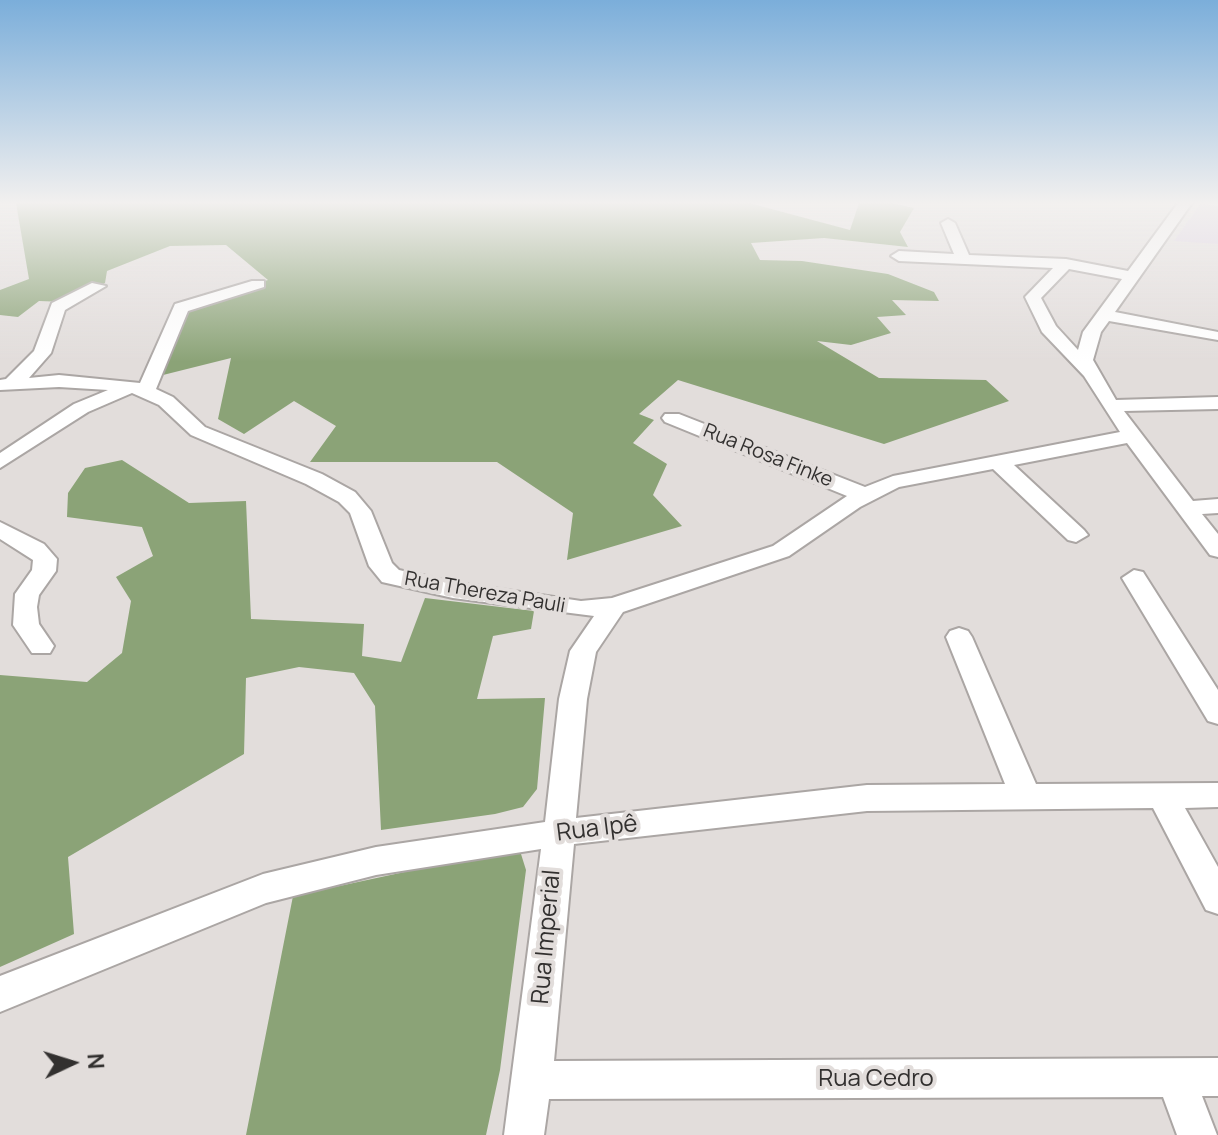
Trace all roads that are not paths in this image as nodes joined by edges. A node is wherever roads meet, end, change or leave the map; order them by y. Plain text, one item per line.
1 (899, 256) dead end
2 (962, 256) edge
3 (1147, 256) edge
4 (964, 260) junction
5 (1066, 264) junction
6 (1132, 276) junction
7 (258, 284) dead end
8 (98, 286) dead end
9 (1104, 315) junction
10 (1212, 336) dead end
11 (1087, 371) junction
12 (5, 385) edge
13 (139, 388) junction
14 (1218, 403) edge
15 (1110, 406) junction
16 (672, 418) dead end
17 (1133, 436) junction
18 (997, 461) junction
19 (0, 462) edge
20 (864, 495) junction
21 (1218, 506) edge
22 (1186, 508) junction
23 (0, 529) edge
24 (1076, 535) dead end
25 (1218, 550) edge
26 (1134, 578) dead end
27 (614, 606) junction
28 (959, 637) dead end
29 (41, 646) dead end
30 (1218, 713) edge
31 (1025, 795) junction
32 (1162, 795) junction
33 (1218, 795) edge
34 (557, 833) junction
35 (1218, 899) edge
36 (0, 994) edge
37 (1175, 1077) junction
38 (1218, 1077) edge
39 (533, 1080) junction
40 (524, 1135) edge
41 (1197, 1135) edge

1 - 4 street
2 - 4 street
3 - 6 street
4 - 5 street
5 - 6 street
5 - 11 street
6 - 9 street
7 - 13 street
8 - 12 street
9 - 10 street
9 - 11 street
11 - 15 street
12 - 13 street
13 - 19 street
13 - 27 street, Rua Thereza Pauli
14 - 15 street
15 - 17 street
16 - 20 street, Rua Rosa Finke
17 - 18 street, Rua Thereza Pauli
17 - 22 street
18 - 20 street, Rua Thereza Pauli
18 - 24 street
20 - 27 street, Rua Thereza Pauli
21 - 22 street
22 - 25 street
23 - 29 street
26 - 30 street
27 - 34 street, Rua Imperial
28 - 31 street
31 - 32 street, Rua Ipê
31 - 34 street, Rua Ipê
32 - 33 street, Rua Ipê
32 - 35 street
34 - 36 street, Rua Ipê
34 - 39 street, Rua Imperial
37 - 38 street, Rua Cedro
37 - 39 street, Rua Cedro
37 - 41 street
39 - 40 street, Rua Imperial

